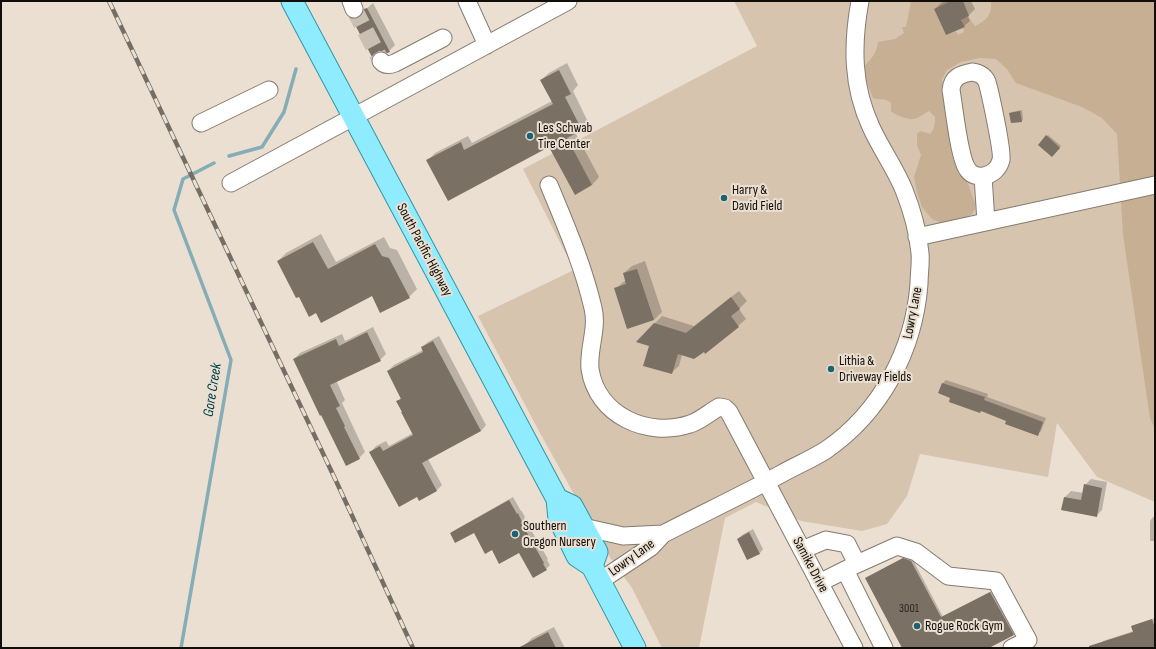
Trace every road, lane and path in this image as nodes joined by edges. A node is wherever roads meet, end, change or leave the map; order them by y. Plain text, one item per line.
1 (292, 1) edge
2 (467, 1) edge
3 (568, 1) edge
4 (860, 1) edge
5 (443, 38) dead end
6 (487, 45) junction
7 (381, 61) dead end
8 (269, 90) dead end
9 (354, 117) junction
10 (201, 123) dead end
11 (983, 176) junction
12 (230, 183) dead end
13 (549, 185) dead end
14 (1155, 185) edge
15 (986, 222) junction
16 (917, 237) junction
17 (766, 482) junction
18 (557, 499) junction
19 (583, 527) junction
20 (663, 534) junction
21 (802, 550) junction
22 (851, 567) junction
23 (596, 573) junction
24 (819, 582) junction
25 (635, 648) edge
26 (854, 648) edge
27 (884, 648) edge
28 (1012, 648) edge

1 - 9 main road, South Pacific Highway
2 - 6 street
3 - 6 street
4 - 16 street, Lowry Lane
5 - 7 street
6 - 9 street
8 - 10 street
9 - 12 street
9 - 18 main road, South Pacific Highway
11 - 11 street
11 - 15 street
13 - 17 street, Samike Drive
14 - 15 street
15 - 16 street
16 - 17 street, Lowry Lane
17 - 20 street, Lowry Lane
17 - 21 street, Samike Drive
18 - 19 main road
18 - 23 main road, South Pacific Highway
19 - 20 street, Lowry Lane
19 - 23 main road
20 - 23 street, Lowry Lane
21 - 22 street
21 - 24 street, Samike Drive
22 - 24 street
22 - 27 street
22 - 28 street
23 - 25 main road, South Pacific Highway
24 - 26 street, Samike Drive

